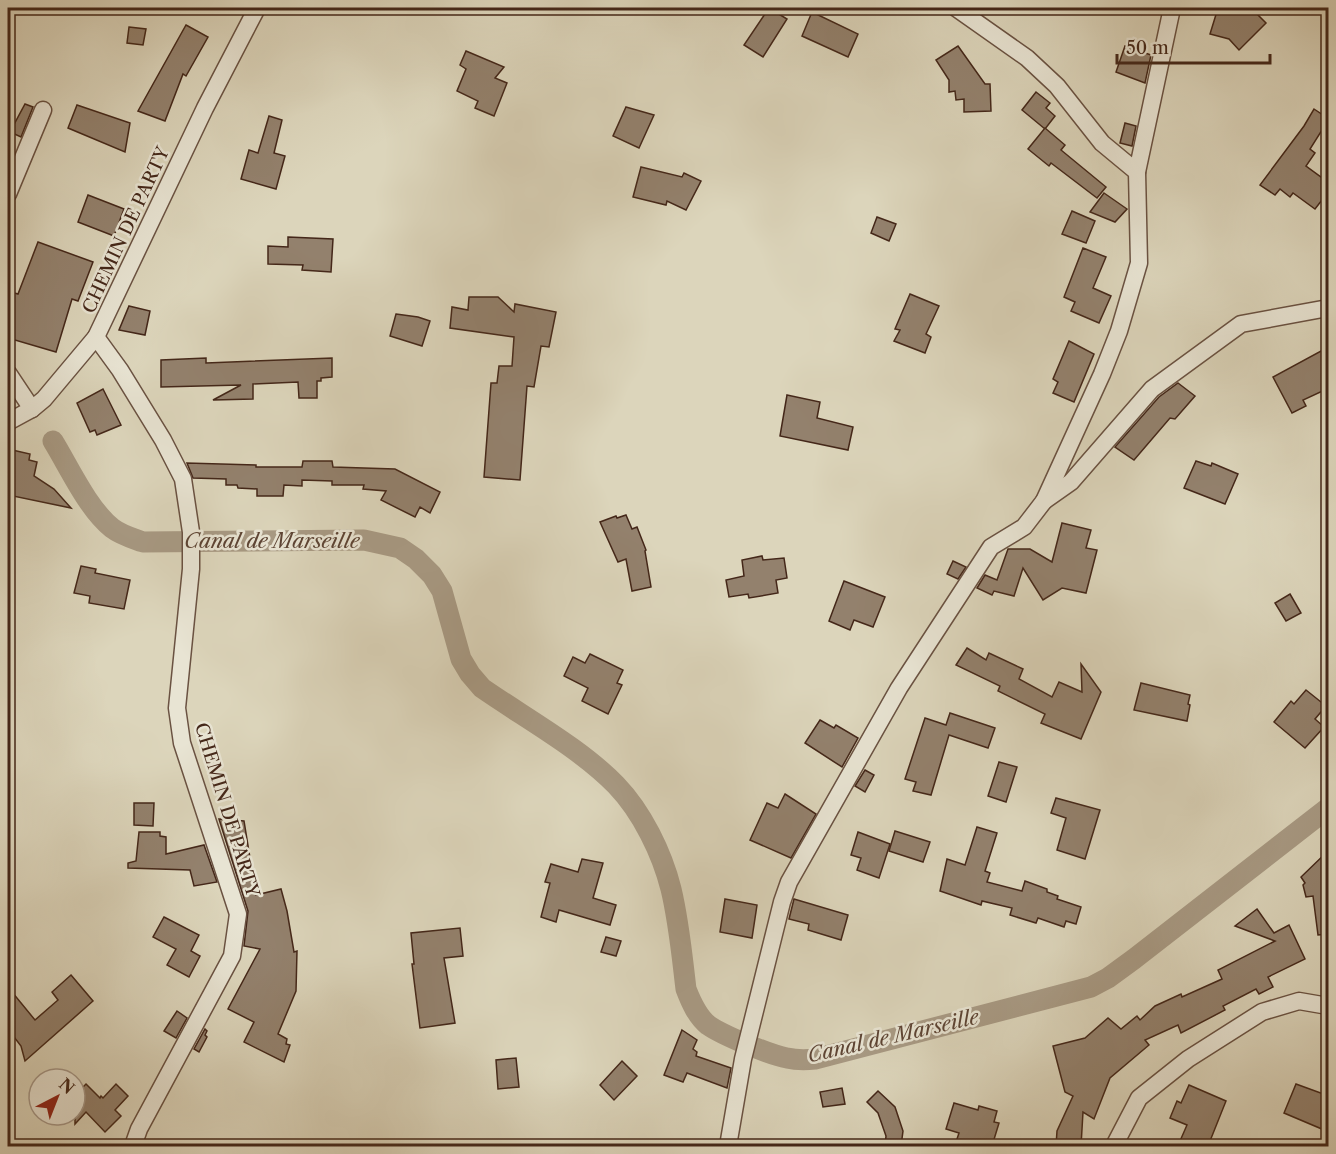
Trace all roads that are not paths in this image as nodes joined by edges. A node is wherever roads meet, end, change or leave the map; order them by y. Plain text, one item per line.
1 (257, 8) edge
2 (956, 8) edge
3 (1172, 8) edge
4 (43, 110) dead end
5 (1137, 172) junction
6 (8, 194) edge
7 (1329, 308) edge
8 (96, 337) junction
9 (8, 373) edge
10 (38, 404) junction
11 (9, 422) edge
12 (1044, 501) junction
13 (1329, 1006) edge
14 (133, 1146) edge
15 (728, 1146) edge
16 (1114, 1146) edge

1 - 8 street, CHEMIN DE PARTY
2 - 5 street
3 - 5 street
4 - 6 street
5 - 12 street
7 - 12 street
8 - 10 street
8 - 14 street, CHEMIN DE PARTY
9 - 10 street
10 - 11 street
12 - 15 street
13 - 16 street

